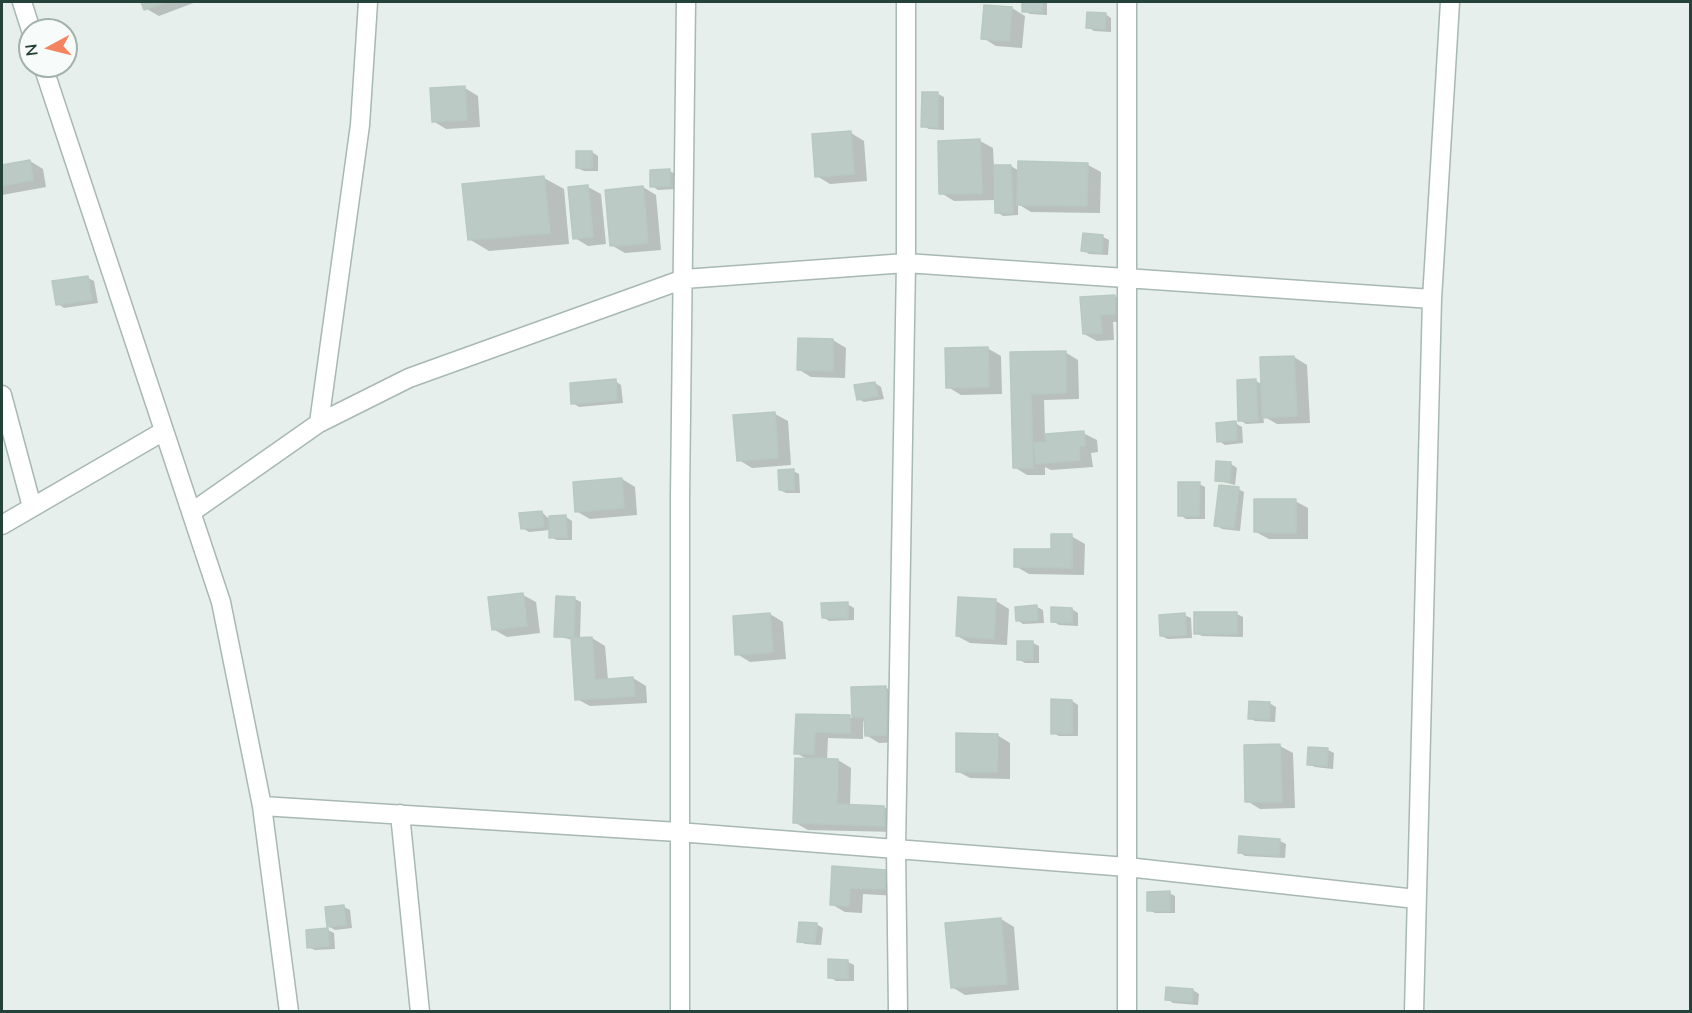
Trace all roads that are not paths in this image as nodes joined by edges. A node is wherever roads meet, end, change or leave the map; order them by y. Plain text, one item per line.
1 (21, 2) edge
2 (368, 2) edge
3 (686, 2) edge
4 (906, 2) edge
5 (1127, 2) edge
6 (1450, 2) edge
7 (27, 18) edge
8 (47, 78) edge
9 (906, 263) junction
10 (684, 279) junction
11 (1126, 280) junction
12 (1432, 299) junction
13 (2, 395) edge
14 (319, 423) junction
15 (164, 431) junction
16 (32, 507) junction
17 (192, 512) junction
18 (2, 525) edge
19 (262, 806) junction
20 (400, 814) junction
21 (678, 832) junction
22 (896, 849) junction
23 (1127, 867) junction
24 (1416, 899) junction
25 (289, 1011) edge
26 (420, 1011) edge
27 (680, 1011) edge
28 (898, 1011) edge
29 (1127, 1011) edge
30 (1414, 1011) edge

1 - 7 street
2 - 14 street
3 - 10 street
4 - 9 street
5 - 11 street
6 - 12 street
8 - 15 street
9 - 10 street
9 - 11 street
9 - 22 street
10 - 14 street
10 - 21 street
11 - 12 street
11 - 23 street
12 - 24 street
13 - 16 street
14 - 17 street
15 - 16 street
15 - 17 street
16 - 18 street
17 - 19 street
19 - 20 street
19 - 25 street
20 - 21 street
20 - 26 street
21 - 22 street
21 - 27 street
22 - 23 street
22 - 28 street
23 - 24 street
23 - 29 street
24 - 30 street

